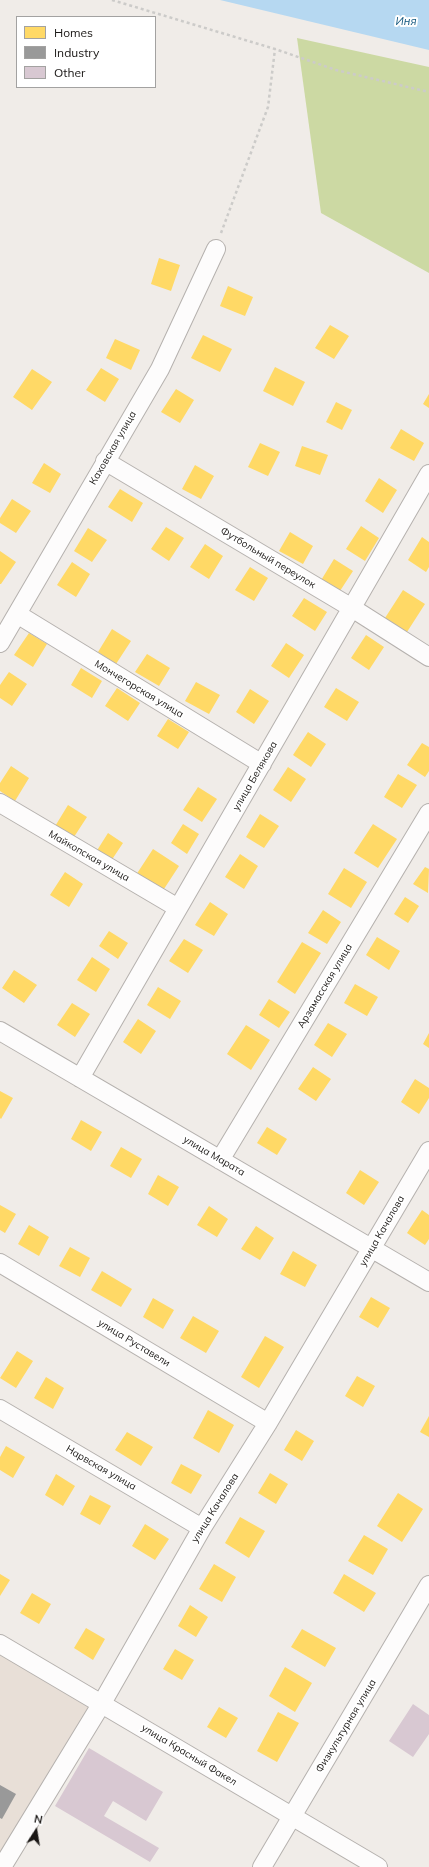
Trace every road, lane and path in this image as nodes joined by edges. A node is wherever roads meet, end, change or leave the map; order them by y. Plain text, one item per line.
1 (112, 0) edge
2 (275, 49) junction
3 (429, 92) edge
4 (216, 249) joint
5 (105, 461) junction
6 (429, 474) edge
7 (352, 608) junction
8 (17, 614) junction
9 (0, 643) edge
10 (429, 657) edge
11 (262, 764) junction
12 (0, 803) edge
13 (429, 813) edge
14 (178, 908) junction
15 (0, 1031) edge
16 (80, 1078) junction
17 (429, 1151) edge
18 (220, 1160) junction
19 (372, 1248) junction
20 (0, 1263) edge
21 (429, 1282) edge
22 (0, 1409) edge
23 (268, 1423) junction
24 (202, 1528) junction
25 (429, 1585) edge
26 (0, 1644) edge
27 (102, 1704) junction
28 (292, 1817) junction
29 (2, 1867) edge
30 (262, 1867) edge
31 (378, 1867) edge

1 - 2 path
2 - 3 path
2 - 4 path
4 - 5 street, Каховская улица
5 - 7 street, Футбольный переулок
5 - 8 street, Каховская улица
6 - 7 street, улица Белякова
7 - 10 street, Футбольный переулок
7 - 11 street, улица Белякова
8 - 9 street, Каховская улица
8 - 11 street, Мончегорская улица
11 - 14 street, улица Белякова
12 - 14 street, Майкопская улица
13 - 18 street, Арзамасская улица
14 - 16 street, улица Белякова
15 - 16 street, улица Марата
16 - 18 street, улица Марата
17 - 19 street, улица Качалова
18 - 19 street, улица Марата
19 - 21 street, улица Марата
19 - 23 street, улица Качалова
20 - 23 street, улица Руставели
22 - 24 street, Нарвская улица
23 - 24 street, улица Качалова
24 - 27 street, улица Качалова
25 - 28 street, Физкультурная улица
26 - 27 street, улица Красный Факел
27 - 28 street, улица Красный Факел
27 - 29 street, улица Качалова
28 - 30 street, Физкультурная улица
28 - 31 street, улица Красный Факел

